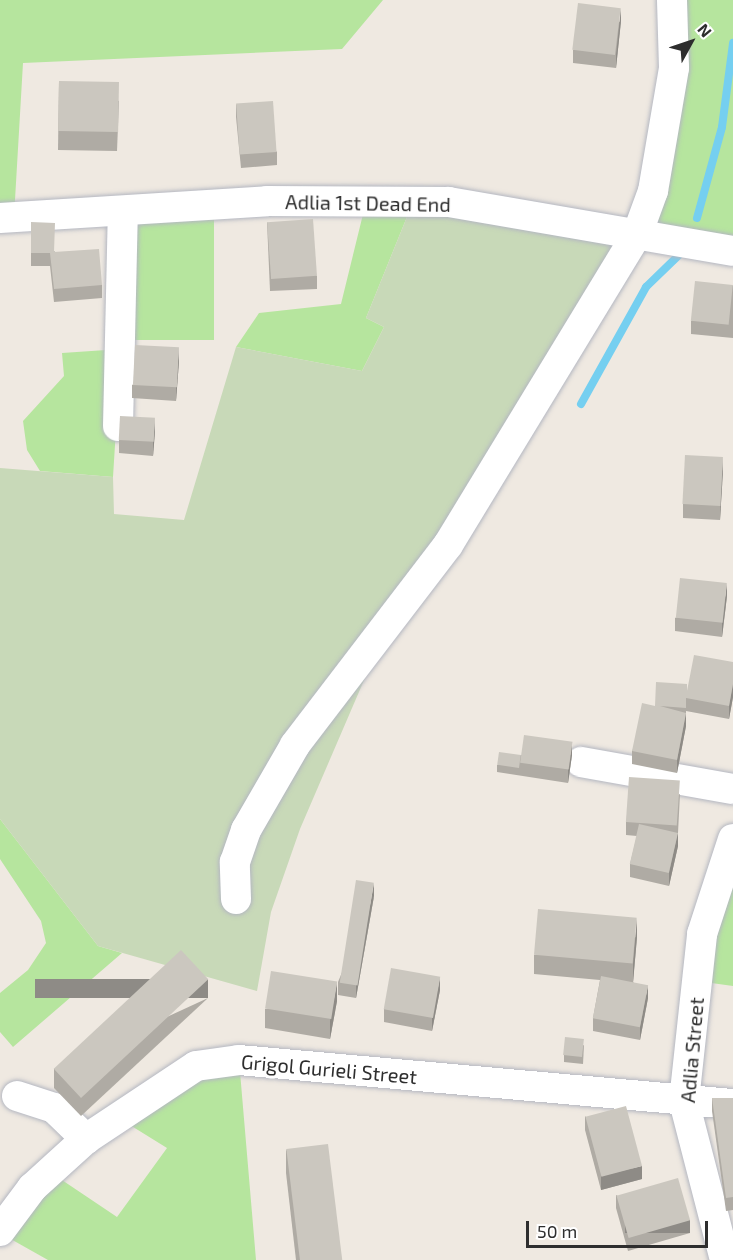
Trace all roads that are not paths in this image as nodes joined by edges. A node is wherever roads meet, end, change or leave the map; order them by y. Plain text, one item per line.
1 (672, 0) edge
2 (123, 211) junction
3 (0, 218) edge
4 (638, 232) junction
5 (733, 251) edge
6 (118, 426) edge
7 (581, 762) dead end
8 (733, 789) edge
9 (733, 839) edge
10 (236, 898) dead end
11 (17, 1096) dead end
12 (684, 1101) junction
13 (733, 1104) edge
14 (86, 1139) junction
15 (0, 1231) edge
16 (725, 1260) edge

1 - 4 street
2 - 3 street, Adlia 1st Dead End
2 - 4 street, Adlia 1st Dead End
2 - 6 street
4 - 5 street, Adlia 1st Dead End
4 - 10 street
7 - 8 street
9 - 12 street, Adlia Street
11 - 14 street
12 - 13 street, Grigol Gurieli Street
12 - 14 street, Grigol Gurieli Street
12 - 16 street, Adlia Street
14 - 15 street, Grigol Gurieli Street

